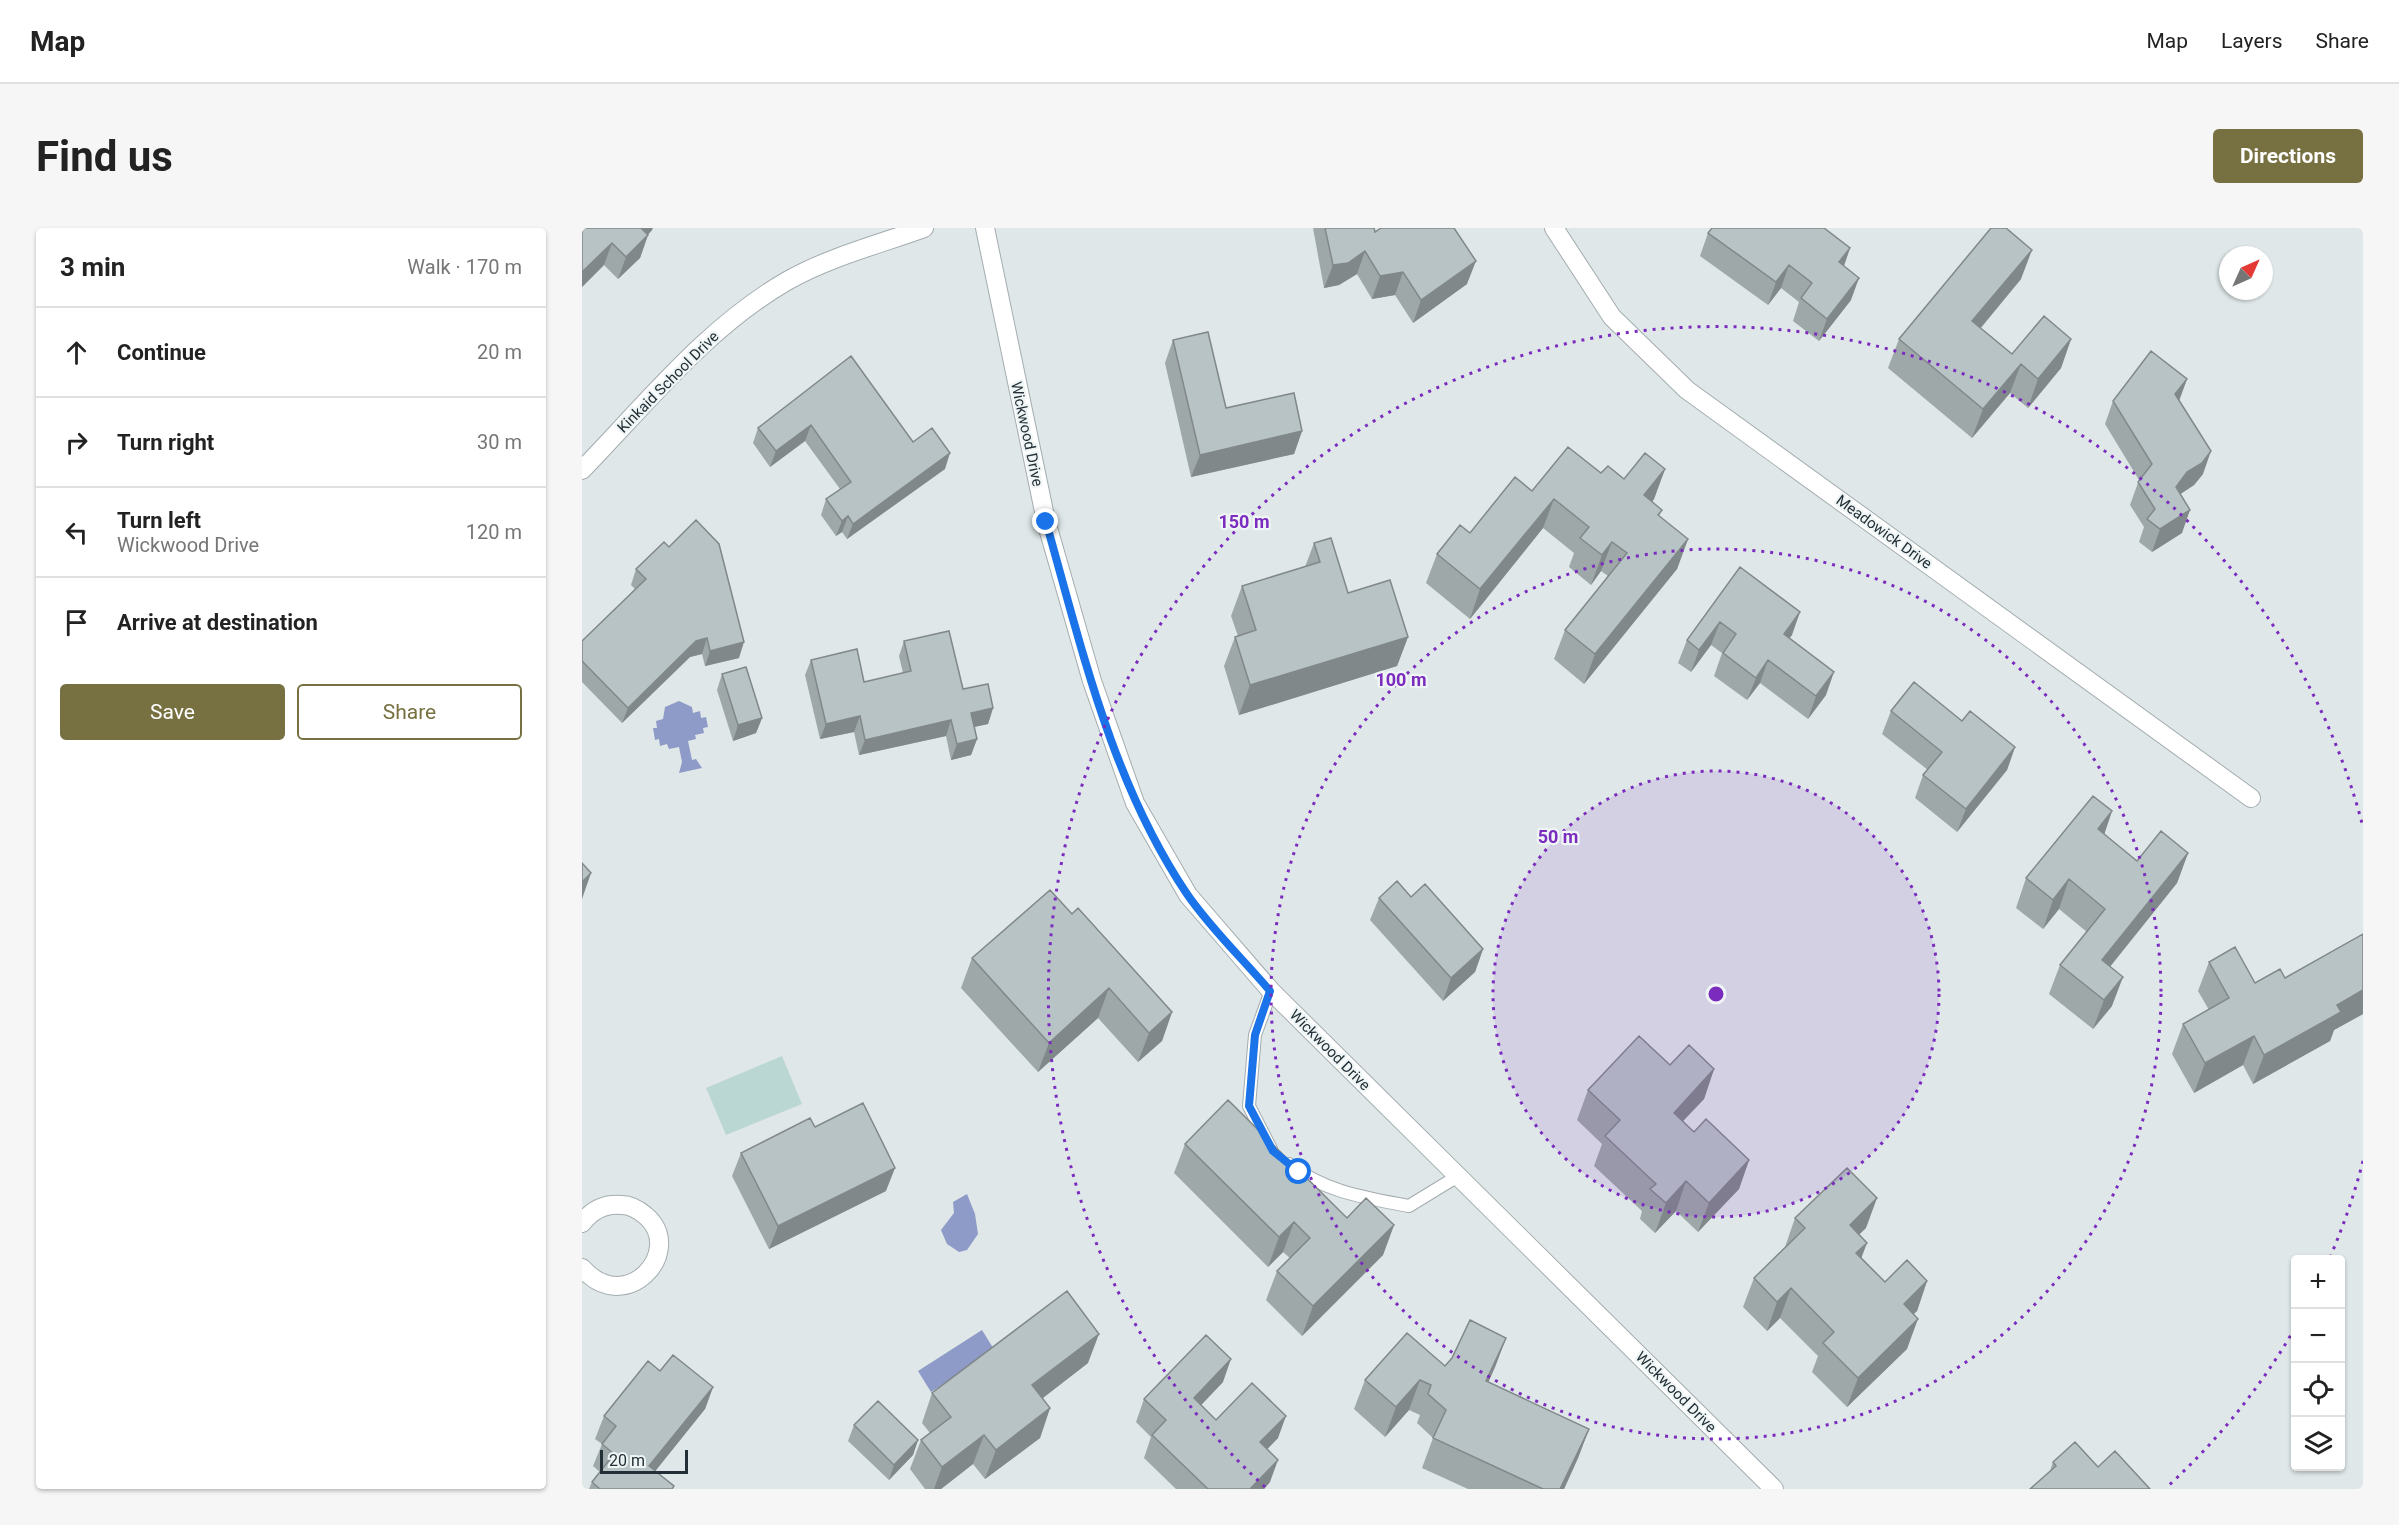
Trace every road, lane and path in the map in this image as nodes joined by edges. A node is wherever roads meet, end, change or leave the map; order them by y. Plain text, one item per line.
1 (924, 228) edge
2 (984, 228) edge
3 (1554, 228) edge
4 (582, 470) edge
5 (2251, 798) dead end
6 (1270, 991) junction
7 (1458, 1176) junction
8 (582, 1223) edge
9 (582, 1269) edge
10 (1774, 1489) edge

1 - 4 street, Kinkaid School Drive
2 - 6 street, Wickwood Drive
3 - 5 street, Meadowick Drive
6 - 7 street, Wickwood Drive
6 - 7 lane
7 - 10 street, Wickwood Drive
8 - 9 street

